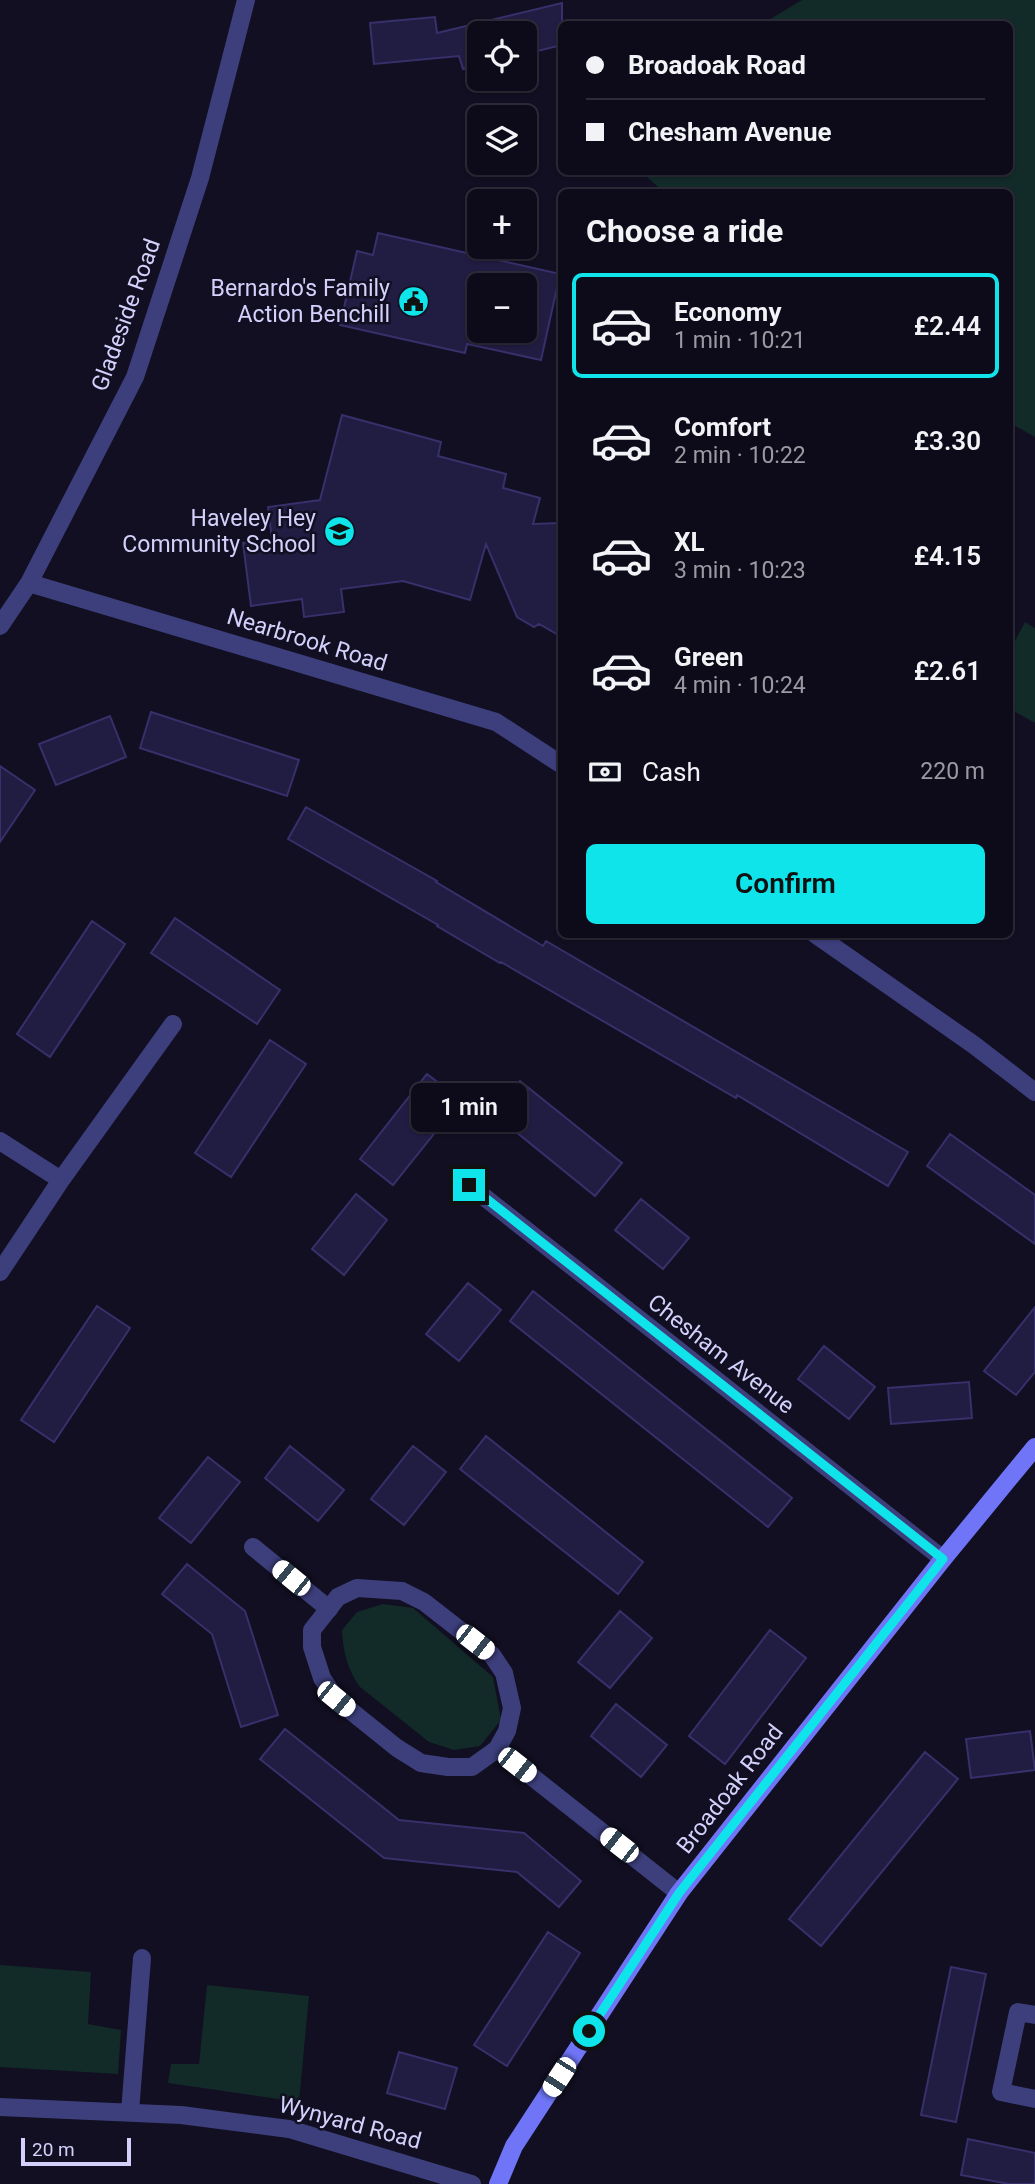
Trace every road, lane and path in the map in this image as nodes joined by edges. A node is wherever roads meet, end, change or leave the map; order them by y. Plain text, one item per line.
1 (246, 0) edge
2 (29, 583) junction
3 (0, 626) edge
4 (558, 762) edge
5 (821, 938) edge
6 (173, 1024) dead end
7 (1035, 1091) edge
8 (0, 1141) edge
9 (61, 1180) junction
10 (469, 1185) dead end
11 (0, 1272) edge
12 (1035, 1447) edge
13 (253, 1547) dead end
14 (943, 1559) junction
15 (329, 1609) junction
16 (497, 1749) junction
17 (679, 1893) junction
18 (142, 1958) dead end
19 (1035, 2015) edge
20 (1035, 2099) edge
21 (0, 2107) edge
22 (130, 2112) junction
23 (472, 2184) edge
24 (498, 2184) edge

1 - 2 street, Gladeside Road
2 - 3 street, Gladeside Road
2 - 4 street, Nearbrook Road
5 - 7 street
6 - 9 street
8 - 9 street
9 - 11 street
10 - 14 street, Chesham Avenue
12 - 14 street, Broadoak Road
13 - 15 street
14 - 17 street, Broadoak Road
15 - 16 street
15 - 16 street
16 - 17 street
17 - 24 street, Broadoak Road
18 - 22 street
19 - 20 street
21 - 22 street, Wynyard Road
22 - 23 street, Wynyard Road

